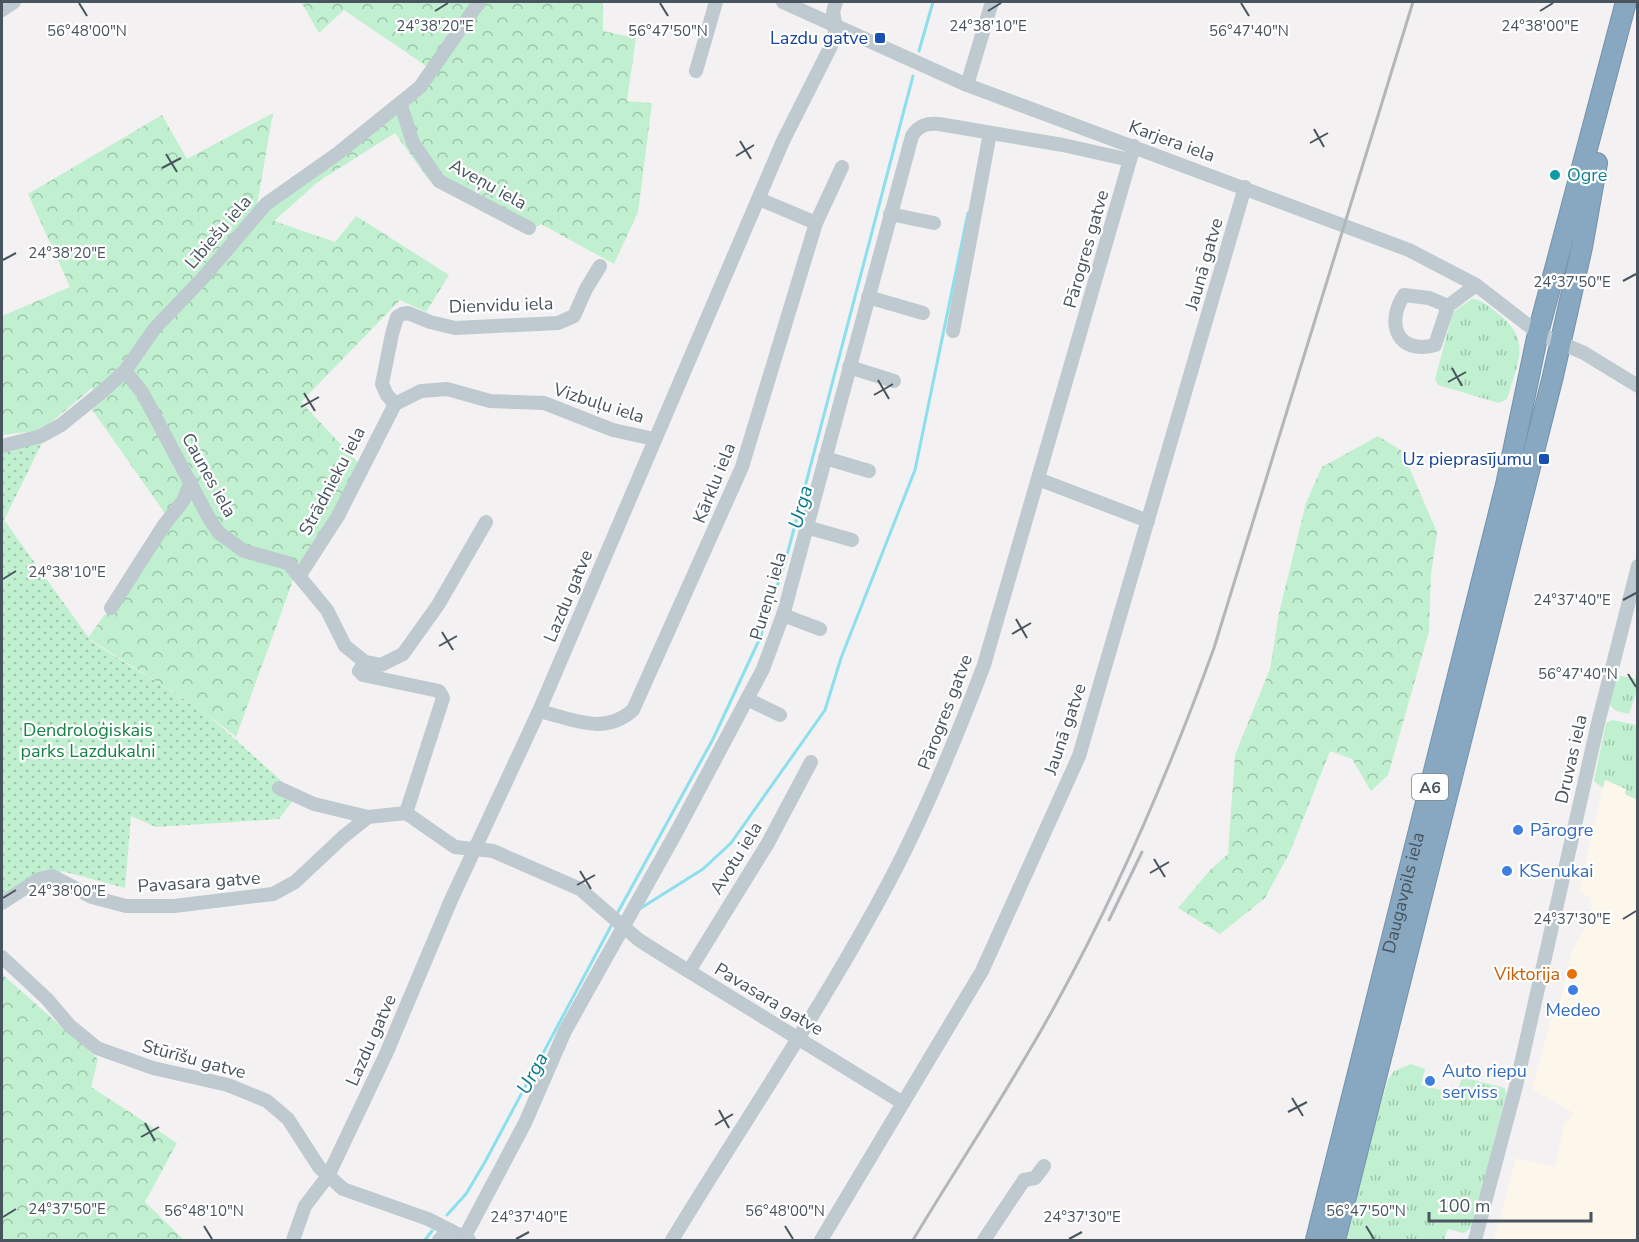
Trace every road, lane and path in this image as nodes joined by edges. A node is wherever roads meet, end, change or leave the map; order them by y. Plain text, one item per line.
1 (14, 2) edge
2 (479, 2) edge
3 (716, 2) edge
4 (783, 2) edge
5 (836, 2) edge
6 (993, 2) edge
7 (1626, 2) edge
8 (2, 10) edge
9 (836, 28) junction
10 (1612, 59) junction
11 (696, 71) dead end
12 (967, 85) junction
13 (401, 105) junction
14 (990, 134) junction
15 (1132, 153) junction
16 (842, 167) dead end
17 (1245, 188) junction
18 (759, 200) junction
19 (890, 214) junction
20 (816, 223) junction
21 (934, 224) dead end
22 (529, 228) dead end
23 (600, 266) dead end
24 (1476, 285) junction
25 (868, 297) junction
26 (1448, 306) junction
27 (923, 313) dead end
28 (953, 331) dead end
29 (1538, 333) junction
30 (1560, 342) junction
31 (849, 367) junction
32 (125, 371) junction
33 (894, 381) dead end
34 (1638, 386) edge
35 (395, 404) junction
36 (654, 439) junction
37 (2, 446) edge
38 (825, 458) junction
39 (870, 471) dead end
40 (1038, 479) junction
41 (191, 482) junction
42 (1148, 520) junction
43 (486, 522) dead end
44 (807, 527) junction
45 (852, 540) dead end
46 (1638, 566) edge
47 (300, 575) junction
48 (111, 609) dead end
49 (783, 615) junction
50 (820, 629) dead end
51 (365, 662) junction
52 (747, 699) junction
53 (539, 711) junction
54 (780, 715) dead end
55 (811, 762) dead end
56 (279, 789) dead end
57 (406, 813) junction
58 (368, 818) junction
59 (474, 851) junction
60 (2, 903) edge
61 (622, 924) junction
62 (2, 957) edge
63 (689, 971) junction
64 (798, 1038) junction
65 (903, 1102) junction
66 (1044, 1166) dead end
67 (328, 1176) junction
68 (450, 1230) junction
69 (466, 1239) edge
70 (293, 1240) edge
71 (439, 1240) edge
72 (672, 1240) edge
73 (820, 1240) edge
74 (984, 1240) edge
75 (1316, 1240) edge
76 (1335, 1240) edge
77 (1475, 1240) edge

1 - 8 street
2 - 13 street, Lībiešu iela
3 - 11 street
4 - 9 street, Karjera iela
5 - 9 street, Lazdu gatve
6 - 12 street
7 - 10 highway, A6
9 - 12 street, Karjera iela
9 - 18 street, Lazdu gatve
10 - 29 highway, A6
10 - 30 highway, A6
12 - 15 street, Karjera iela
13 - 22 street, Aveņu iela
13 - 32 street, Lībiešu iela
14 - 15 street
14 - 19 street, Pureņu iela
14 - 28 street
15 - 17 street, Karjera iela
15 - 40 street, Pārogres gatve
16 - 20 street, Kārklu iela
17 - 24 street, Karjera iela
17 - 42 street, Jaunā gatve
18 - 20 street
18 - 36 street, Lazdu gatve
19 - 21 street
19 - 25 street, Pureņu iela
20 - 53 street, Kārklu iela
23 - 35 street, Dienvidu iela
24 - 26 street
24 - 29 street, Karjera iela
25 - 27 street
25 - 31 street, Pureņu iela
26 - 26 street
29 - 30 street, Karjera iela
29 - 75 highway, Daugavpils iela / A6
30 - 34 street, Karjera iela
30 - 76 highway, Daugavpils iela / A6
31 - 33 street
31 - 38 street, Pureņu iela
32 - 37 street, Lībiešu iela
32 - 41 street, Caunes iela
35 - 36 street, Vizbuļu iela
35 - 47 street, Strādnieku iela
36 - 53 street, Lazdu gatve
38 - 39 street
38 - 44 street, Pureņu iela
40 - 42 street
40 - 64 street, Pārogres gatve
41 - 47 street, Caunes iela
41 - 48 street
42 - 65 street, Jaunā gatve
43 - 51 street
44 - 45 street
44 - 49 street, Pureņu iela
46 - 77 street, Druvas iela
47 - 51 street, Caunes iela
49 - 50 street
49 - 52 street, Pureņu iela
51 - 57 street, Caunes iela
52 - 54 street
52 - 61 street, Pureņu iela
53 - 59 street, Lazdu gatve
55 - 63 street, Avotu iela
56 - 58 street
57 - 58 street, Pavasara gatve
57 - 59 street
58 - 60 street, Pavasara gatve
59 - 61 street, Pavasara gatve
59 - 67 street, Lazdu gatve
61 - 63 street, Pavasara gatve
61 - 69 street, Pureņu iela
62 - 67 street, Stūrīšu gatve
63 - 64 street, Pavasara gatve
64 - 65 street, Pavasara gatve
64 - 72 street, Pārogres gatve
65 - 73 street, Jaunā gatve
66 - 74 street
67 - 68 street, Stūrīšu gatve
67 - 70 street, Lazdu gatve
68 - 69 street, Stūrīšu gatve
68 - 71 street

